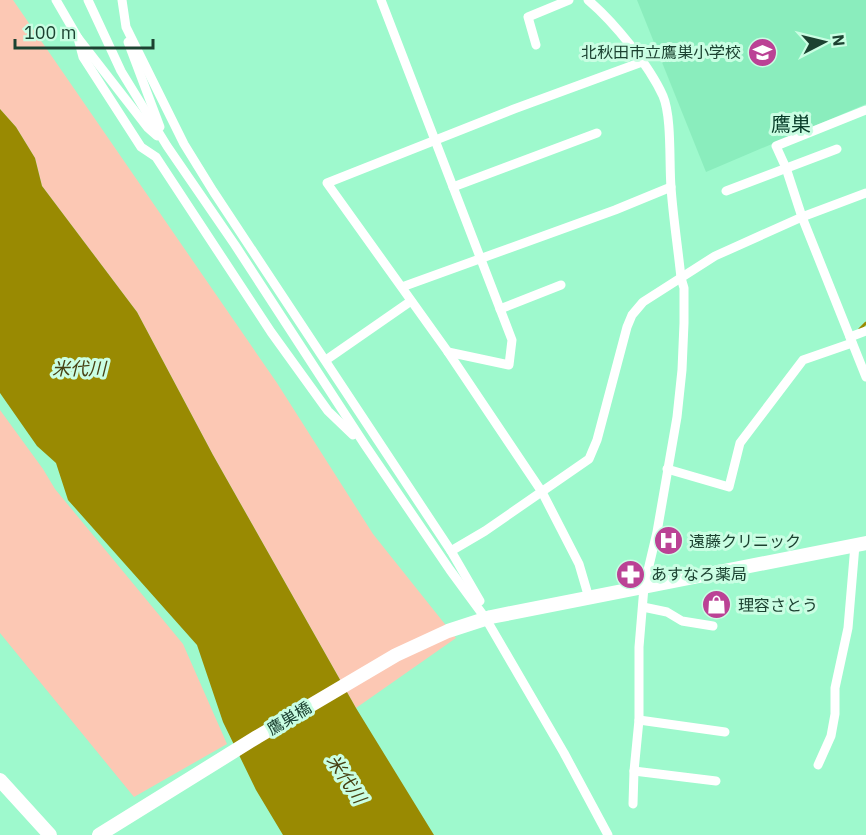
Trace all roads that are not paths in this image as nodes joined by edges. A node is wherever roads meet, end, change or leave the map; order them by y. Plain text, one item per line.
1 (56, 0) edge
2 (88, 0) edge
3 (122, 0) edge
4 (381, 0) edge
5 (569, 0) edge
6 (588, 0) edge
7 (126, 27) junction
8 (78, 38) junction
9 (536, 45) dead end
10 (642, 62) junction
11 (866, 110) edge
12 (597, 133) dead end
13 (436, 140) junction
14 (167, 146) junction
15 (837, 149) dead end
16 (786, 168) junction
17 (671, 187) junction
18 (453, 188) junction
19 (726, 191) dead end
20 (866, 193) edge
21 (802, 217) junction
22 (480, 260) junction
23 (681, 278) junction
24 (561, 285) dead end
25 (402, 287) junction
26 (411, 301) junction
27 (500, 309) junction
28 (866, 331) edge
29 (851, 340) junction
30 (447, 352) junction
31 (326, 360) junction
32 (866, 376) edge
33 (365, 446) junction
34 (667, 469) junction
35 (542, 492) junction
36 (860, 544) edge
37 (451, 551) junction
38 (644, 587) junction
39 (589, 598) junction
40 (643, 607) junction
41 (485, 619) junction
42 (713, 626) dead end
43 (639, 720) junction
44 (725, 732) dead end
45 (818, 765) dead end
46 (634, 771) junction
47 (0, 780) edge
48 (716, 782) dead end
49 (633, 804) dead end
50 (104, 832) edge
51 (50, 835) edge
52 (608, 835) edge

1 - 8 street
2 - 14 street
3 - 7 street
4 - 13 street
5 - 9 street
6 - 10 street
7 - 14 street
7 - 31 street
8 - 14 street
8 - 33 street
10 - 13 street
10 - 17 street
11 - 16 street
12 - 18 street
13 - 18 street
13 - 25 street
14 - 33 street
15 - 16 street
16 - 19 street
16 - 21 street
17 - 22 street
17 - 23 street
18 - 22 street
20 - 21 street
21 - 23 street
21 - 29 street
22 - 25 street
22 - 27 street
23 - 34 street
23 - 35 street
24 - 27 street
25 - 26 street
26 - 30 street
26 - 31 street
27 - 30 street
28 - 29 street
29 - 32 street
29 - 34 street
30 - 35 street
31 - 37 street
33 - 41 street
34 - 38 street
35 - 37 street
35 - 39 street
36 - 38 street, 鷹巣橋
36 - 45 street
37 - 41 street
38 - 39 street, 鷹巣橋
38 - 40 street
39 - 41 street, 鷹巣橋
40 - 42 street
40 - 43 street
41 - 50 street, 鷹巣橋
41 - 52 street
43 - 44 street
43 - 46 street
46 - 48 street
46 - 49 street
47 - 51 street

